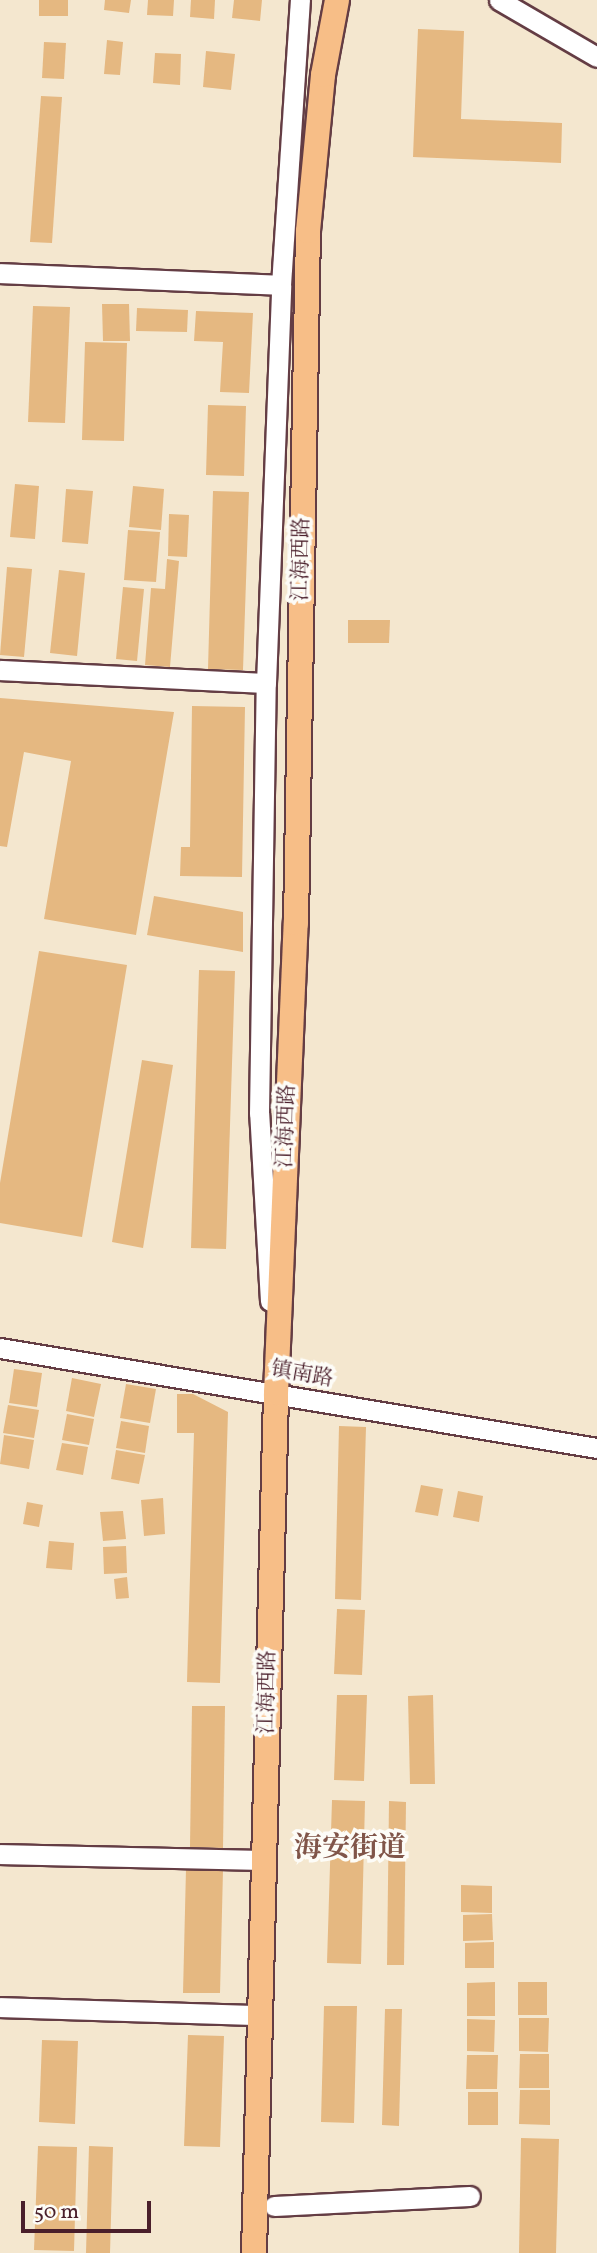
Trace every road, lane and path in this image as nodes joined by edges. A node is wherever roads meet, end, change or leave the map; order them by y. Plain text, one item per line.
1 (300, 0) edge
2 (337, 0) edge
3 (499, 0) edge
4 (597, 57) edge
5 (0, 273) edge
6 (281, 285) junction
7 (0, 670) edge
8 (267, 683) junction
9 (0, 1348) edge
10 (276, 1393) junction
11 (597, 1448) edge
12 (0, 1854) edge
13 (264, 1860) junction
14 (0, 2007) edge
15 (260, 2015) junction
16 (470, 2196) dead end
17 (274, 2206) dead end
18 (254, 2253) edge

1 - 6 street
2 - 10 main road, 江海西路
3 - 4 street
5 - 6 street
6 - 8 street
7 - 8 street
8 - 10 street
9 - 10 street, 镇南路
10 - 11 street, 镇南路
10 - 13 main road, 江海西路
12 - 13 street
13 - 15 main road, 江海西路
14 - 15 street
15 - 18 main road, 江海西路
16 - 17 street

